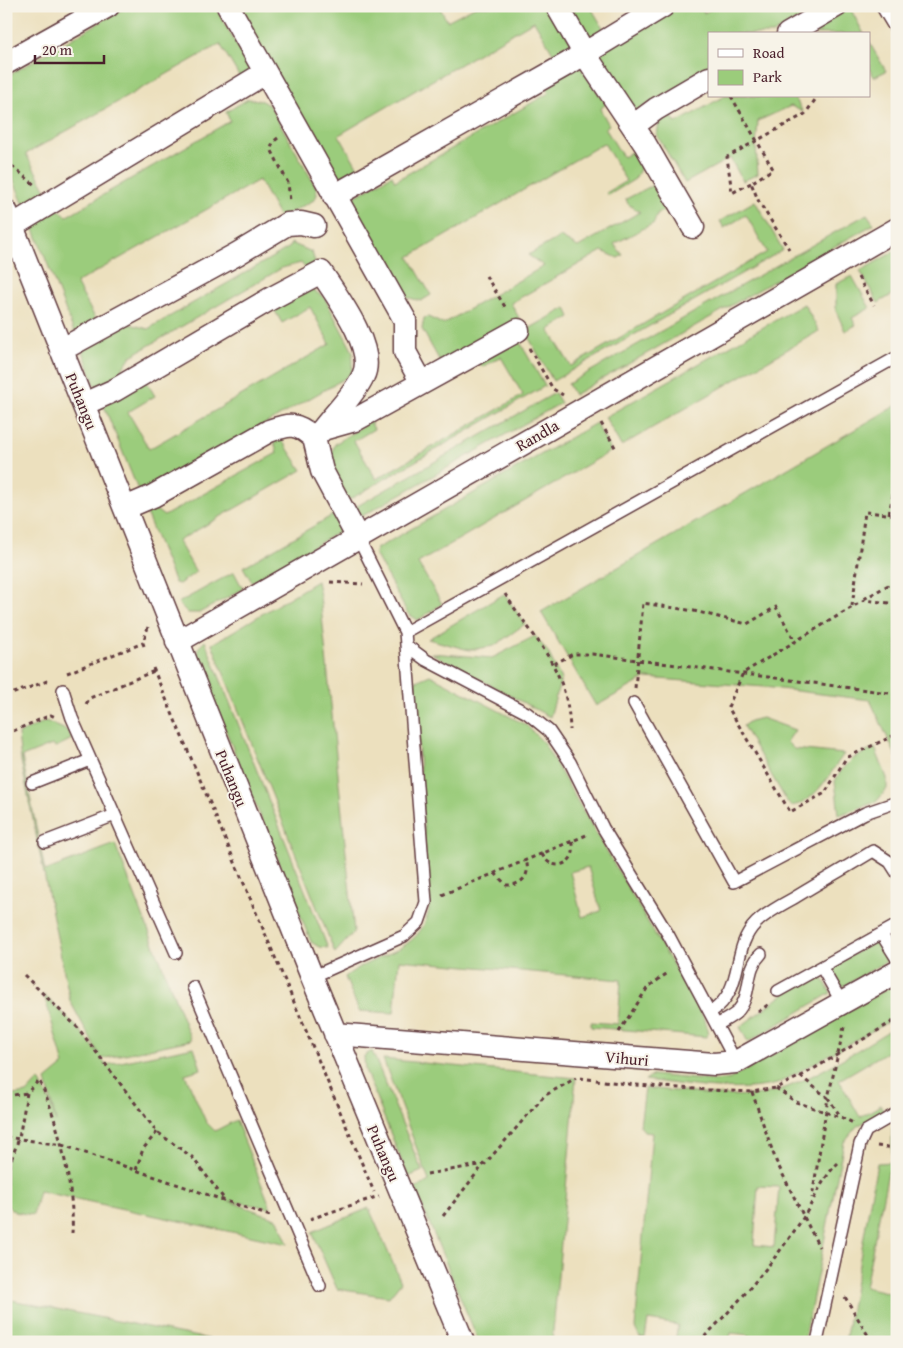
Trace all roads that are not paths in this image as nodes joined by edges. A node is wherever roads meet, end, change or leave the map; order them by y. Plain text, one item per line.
1 (108, 6) edge
2 (228, 6) edge
3 (557, 6) edge
4 (663, 6) edge
5 (836, 6) edge
6 (888, 6) edge
7 (897, 21) edge
8 (791, 32) edge
9 (585, 53) junction
10 (6, 63) edge
11 (265, 73) junction
12 (708, 79) edge
13 (633, 126) junction
14 (334, 196) junction
15 (9, 219) edge
16 (314, 226) dead end
17 (693, 227) dead end
18 (897, 229) edge
19 (14, 252) edge
20 (518, 330) road end
21 (61, 350) junction
22 (897, 357) edge
23 (422, 383) junction
24 (84, 404) junction
25 (318, 433) junction
26 (125, 508) junction
27 (358, 538) junction
28 (406, 632) junction
29 (178, 642) junction
30 (406, 646) junction
31 (63, 690) dead end
32 (634, 703) road end
33 (90, 760) junction
34 (32, 783) dead end
35 (897, 802) edge
36 (115, 815) junction
37 (45, 842) dead end
38 (897, 873) edge
39 (897, 925) edge
40 (882, 935) junction
41 (176, 953) dead end
42 (761, 954) dead end
43 (897, 959) edge
44 (822, 968) junction
45 (897, 972) edge
46 (312, 977) junction
47 (193, 987) dead end
48 (778, 991) dead end
49 (842, 1003) junction
50 (711, 1012) junction
51 (717, 1025) junction
52 (335, 1034) junction
53 (736, 1062) junction
54 (897, 1113) edge
55 (320, 1286) dead end
56 (463, 1342) edge
57 (817, 1342) edge

1 - 10 street
2 - 11 street
3 - 9 street
4 - 9 street
5 - 8 street
6 - 7 street
9 - 13 street
9 - 14 street
11 - 14 street
11 - 15 street
12 - 13 street
13 - 17 street
14 - 23 street
15 - 19 street, Puhangu
16 - 21 street
18 - 27 street, Randla
19 - 21 street, Puhangu
20 - 23 street
21 - 24 street, Puhangu
22 - 28 lane
23 - 25 street
24 - 25 street
24 - 26 street, Puhangu
25 - 26 street
25 - 27 street
26 - 29 street, Puhangu
27 - 28 lane
27 - 29 street, Randla
28 - 30 lane
29 - 46 street, Puhangu
30 - 46 lane
30 - 50 lane
31 - 33 lane
32 - 35 lane
33 - 34 lane
33 - 36 lane
36 - 37 lane
36 - 41 lane
38 - 50 lane
39 - 40 lane
40 - 43 lane
40 - 44 lane
42 - 51 lane
44 - 48 lane
44 - 49 lane
45 - 49 street, Vihuri
46 - 52 street, Puhangu
47 - 55 lane
49 - 53 street, Vihuri
50 - 51 lane
51 - 53 lane
52 - 53 street, Vihuri
52 - 56 street, Puhangu
54 - 57 lane

